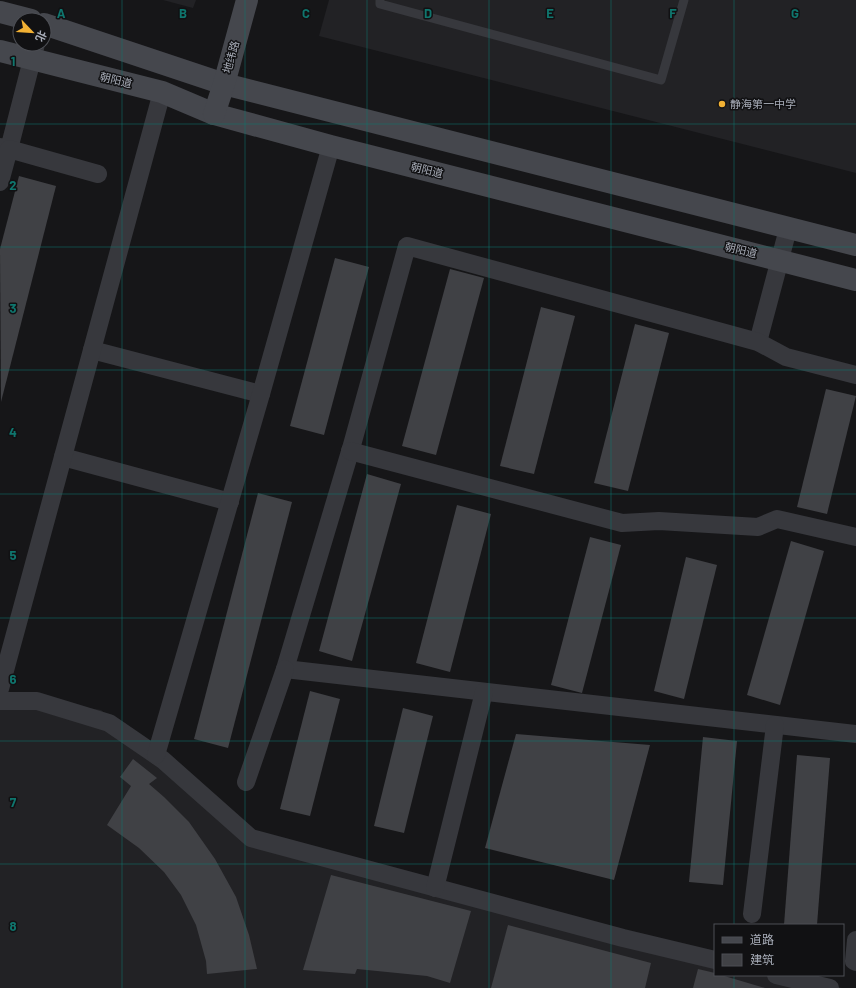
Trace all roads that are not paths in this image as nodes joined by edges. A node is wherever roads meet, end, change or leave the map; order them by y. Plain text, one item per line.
1 (247, 0) edge
2 (380, 0) edge
3 (684, 0) edge
4 (0, 12) edge
5 (12, 15) edge
6 (52, 27) edge
7 (0, 51) edge
8 (12, 51) edge
9 (34, 52) edge
10 (37, 52) edge
11 (224, 84) junction
12 (162, 92) junction
13 (214, 114) junction
14 (331, 146) junction
15 (4, 148) edge
16 (98, 174) dead end
17 (0, 182) edge
18 (788, 229) junction
19 (856, 246) edge
20 (779, 260) junction
21 (856, 280) edge
22 (758, 342) junction
23 (92, 350) junction
24 (856, 375) edge
25 (261, 394) junction
26 (350, 451) junction
27 (63, 457) junction
28 (230, 502) junction
29 (856, 537) edge
30 (285, 669) junction
31 (0, 689) edge
32 (484, 692) junction
33 (0, 701) edge
34 (775, 725) junction
35 (856, 734) edge
36 (156, 755) junction
37 (246, 782) dead end
38 (435, 888) junction
39 (752, 914) dead end
40 (856, 940) edge
41 (714, 960) edge
42 (856, 962) edge
43 (780, 976) edge
44 (830, 988) edge

1 - 11 main road, 地纬路
2 - 3 lane
4 - 5 main road
6 - 11 main road
7 - 8 main road, 朝阳道
9 - 15 street
10 - 12 main road, 朝阳道
11 - 13 main road, 地纬路
11 - 18 main road
12 - 13 main road, 朝阳道
12 - 23 street
13 - 14 main road, 朝阳道
14 - 20 main road, 朝阳道
14 - 25 street
15 - 16 street
15 - 17 street
18 - 19 main road
18 - 20 street
20 - 21 main road, 朝阳道
20 - 22 street
22 - 24 street
22 - 26 street
23 - 25 street
23 - 27 street
25 - 28 street
26 - 29 street
26 - 30 street
27 - 28 street
27 - 31 street
28 - 36 street
30 - 32 street
30 - 37 street
32 - 34 street
32 - 38 street
33 - 36 street
34 - 35 street
34 - 39 street
36 - 38 street
38 - 41 street
40 - 42 street
43 - 44 street

